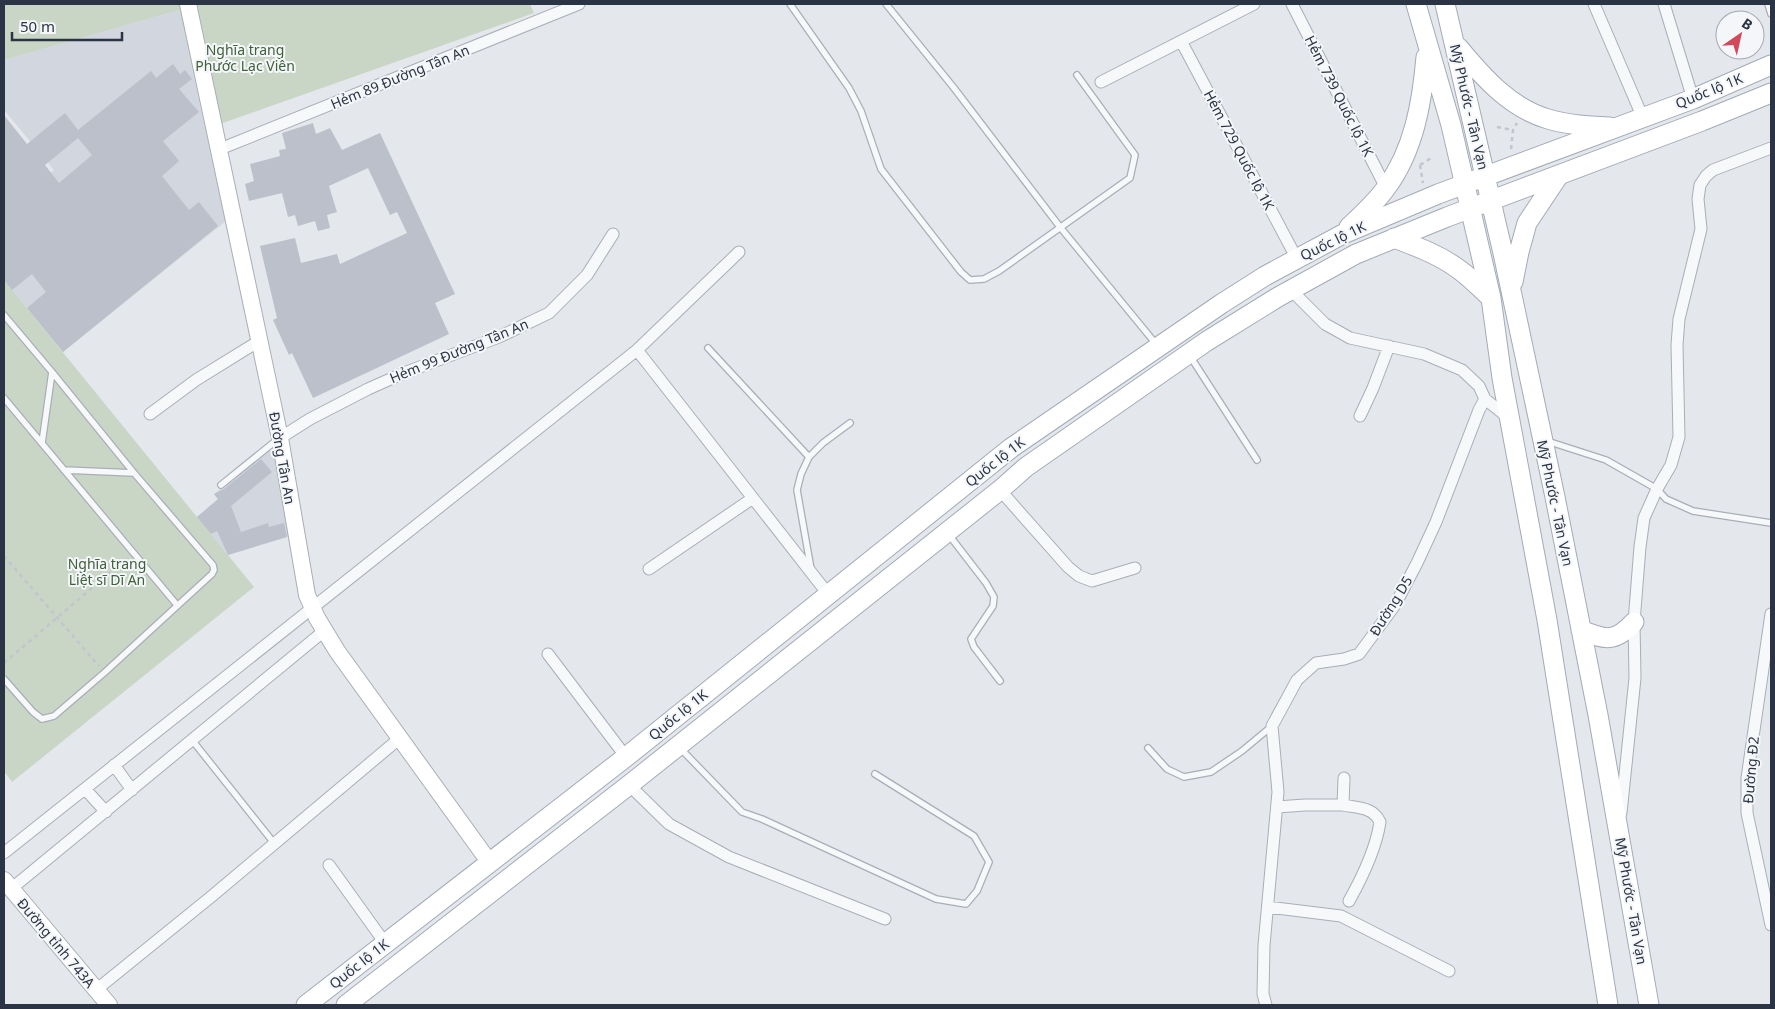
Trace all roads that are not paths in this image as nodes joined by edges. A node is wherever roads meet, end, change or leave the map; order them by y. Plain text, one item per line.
1 (188, 4) edge
2 (579, 4) edge
3 (790, 4) edge
4 (886, 4) edge
5 (1254, 4) edge
6 (1292, 4) edge
7 (1416, 4) edge
8 (1445, 4) edge
9 (1594, 4) edge
10 (1664, 4) edge
11 (1768, 4) edge
12 (1771, 14) edge
13 (1181, 41) junction
14 (1455, 42) junction
15 (1428, 46) junction
16 (1771, 65) edge
17 (1077, 75) dead end
18 (1101, 82) dead end
19 (1771, 93) edge
20 (1693, 98) junction
21 (1643, 118) junction
22 (1616, 127) junction
23 (1771, 148) edge
24 (220, 149) junction
25 (1559, 175) junction
26 (1485, 176) junction
27 (1465, 184) junction
28 (1386, 188) junction
29 (1491, 200) junction
30 (1470, 208) junction
31 (1060, 227) junction
32 (614, 234) dead end
33 (1343, 234) junction
34 (1394, 238) junction
35 (739, 252) dead end
36 (1297, 259) junction
37 (1291, 290) junction
38 (1511, 293) junction
39 (1490, 298) junction
40 (4, 315) edge
41 (258, 341) junction
42 (1158, 346) junction
43 (1389, 346) junction
44 (708, 348) dead end
45 (636, 350) junction
46 (1189, 354) junction
47 (52, 372) junction
48 (4, 398) edge
49 (1484, 399) junction
50 (150, 414) dead end
51 (1360, 416) dead end
52 (1510, 419) junction
53 (850, 423) dead end
54 (280, 438) junction
55 (1542, 440) junction
56 (42, 443) junction
57 (809, 457) junction
58 (1257, 460) dead end
59 (64, 470) junction
60 (134, 473) junction
61 (221, 485) dead end
62 (1657, 489) junction
63 (1000, 490) junction
64 (753, 498) junction
65 (1771, 523) edge
66 (946, 532) junction
67 (1135, 568) dead end
68 (649, 569) dead end
69 (812, 574) junction
70 (828, 594) junction
71 (177, 605) junction
72 (312, 607) junction
73 (1771, 614) edge
74 (1634, 622) junction
75 (1582, 630) junction
76 (324, 631) junction
77 (548, 654) dead end
78 (4, 679) edge
79 (1000, 681) dead end
80 (1272, 726) junction
81 (400, 738) junction
82 (192, 740) junction
83 (678, 746) junction
84 (1148, 748) dead end
85 (626, 757) junction
86 (114, 765) junction
87 (874, 774) dead end
88 (1344, 778) dead end
89 (630, 785) junction
90 (85, 789) junction
91 (132, 790) junction
92 (1343, 805) junction
93 (1277, 807) junction
94 (106, 812) junction
95 (1619, 832) junction
96 (274, 843) junction
97 (4, 853) edge
98 (490, 863) junction
99 (329, 865) dead end
100 (504, 883) junction
101 (7, 885) edge
102 (1349, 901) dead end
103 (1268, 907) junction
104 (885, 919) dead end
105 (1771, 925) edge
106 (385, 943) junction
107 (1449, 971) dead end
108 (96, 990) junction
109 (109, 1005) edge
110 (306, 1005) edge
111 (346, 1005) edge
112 (1266, 1005) edge
113 (1608, 1005) edge
114 (1649, 1005) edge

1 - 24 street, Đường Tân An
2 - 24 street, Hẻm 89 Đường Tân An
3 - 31 lane
4 - 31 lane
5 - 13 street
6 - 28 street, Hẻm 739 Quốc lộ 1K
7 - 15 main road, Mỹ Phước - Tân Vạn
8 - 14 main road, Mỹ Phước - Tân Vạn
9 - 21 street
10 - 20 street
11 - 12 lane
13 - 18 street
13 - 36 street, Hẻm 729 Quốc lộ 1K
14 - 22 main road
14 - 26 main road, Mỹ Phước - Tân Vạn
15 - 27 main road, Mỹ Phước - Tân Vạn
15 - 28 main road
16 - 20 main road, Quốc lộ 1K
17 - 31 lane
19 - 25 main road, Quốc lộ 1K
20 - 21 main road, Quốc lộ 1K
21 - 22 main road, Quốc lộ 1K
22 - 26 main road, Quốc lộ 1K
23 - 62 street
24 - 41 street, Đường Tân An
25 - 29 main road, Quốc lộ 1K
25 - 38 main road
26 - 27 main road, Quốc lộ 1K
26 - 29 main road, Mỹ Phước - Tân Vạn
27 - 30 main road, Mỹ Phước - Tân Vạn
27 - 33 main road, Quốc lộ 1K
28 - 33 main road
29 - 30 main road, Quốc lộ 1K
29 - 38 main road, Mỹ Phước - Tân Vạn
30 - 34 main road, Quốc lộ 1K
30 - 39 main road, Mỹ Phước - Tân Vạn
31 - 42 lane
32 - 54 street, Hẻm 99 Đường Tân An
33 - 36 main road, Quốc lộ 1K
34 - 37 main road, Quốc lộ 1K
34 - 39 main road
35 - 45 street
36 - 42 main road, Quốc lộ 1K
37 - 43 street
37 - 46 main road, Quốc lộ 1K
38 - 55 main road, Mỹ Phước - Tân Vạn
39 - 52 main road, Mỹ Phước - Tân Vạn
40 - 47 lane
41 - 50 street
41 - 54 street, Đường Tân An
42 - 70 main road, Quốc lộ 1K
43 - 49 street
43 - 51 street
44 - 57 lane
45 - 64 street
45 - 72 street
46 - 58 lane
46 - 63 main road, Quốc lộ 1K
47 - 56 lane
47 - 60 lane
48 - 56 lane
49 - 52 street
49 - 80 street, Đường D5
52 - 113 main road, Mỹ Phước - Tân Vạn
53 - 57 lane
54 - 61 lane
54 - 72 street, Đường Tân An
55 - 62 lane
55 - 75 main road, Mỹ Phước - Tân Vạn
56 - 59 lane
57 - 69 lane
59 - 60 lane
59 - 71 lane
60 - 71 lane
62 - 65 lane
62 - 74 street
63 - 66 main road, Quốc lộ 1K
63 - 67 street
64 - 68 street
64 - 69 street
66 - 79 lane
66 - 83 main road, Quốc lộ 1K
69 - 70 street
70 - 85 main road, Quốc lộ 1K
71 - 78 lane
72 - 76 street, Đường Tân An
72 - 86 street
73 - 105 street, Đường Đ2
74 - 75 main road
74 - 95 street
75 - 95 main road, Mỹ Phước - Tân Vạn
76 - 81 street, Đường Tân An
76 - 82 street
77 - 85 street
80 - 84 lane
80 - 93 street
81 - 96 street
81 - 98 street, Đường Tân An
82 - 91 street
82 - 96 lane
83 - 87 lane
83 - 89 main road, Quốc lộ 1K
85 - 98 main road, Quốc lộ 1K
86 - 90 street
86 - 91 street
88 - 92 street
89 - 100 main road, Quốc lộ 1K
89 - 104 street
90 - 94 street
90 - 97 street
91 - 94 street
92 - 93 street
92 - 102 street
93 - 103 street
94 - 101 street
95 - 114 main road, Mỹ Phước - Tân Vạn
96 - 108 street
98 - 100 main road
98 - 106 main road, Quốc lộ 1K
99 - 106 street
100 - 111 main road, Quốc lộ 1K
101 - 108 street, Đường tỉnh 743A
103 - 107 street
103 - 112 street
106 - 110 main road, Quốc lộ 1K
108 - 109 street, Đường tỉnh 743A

